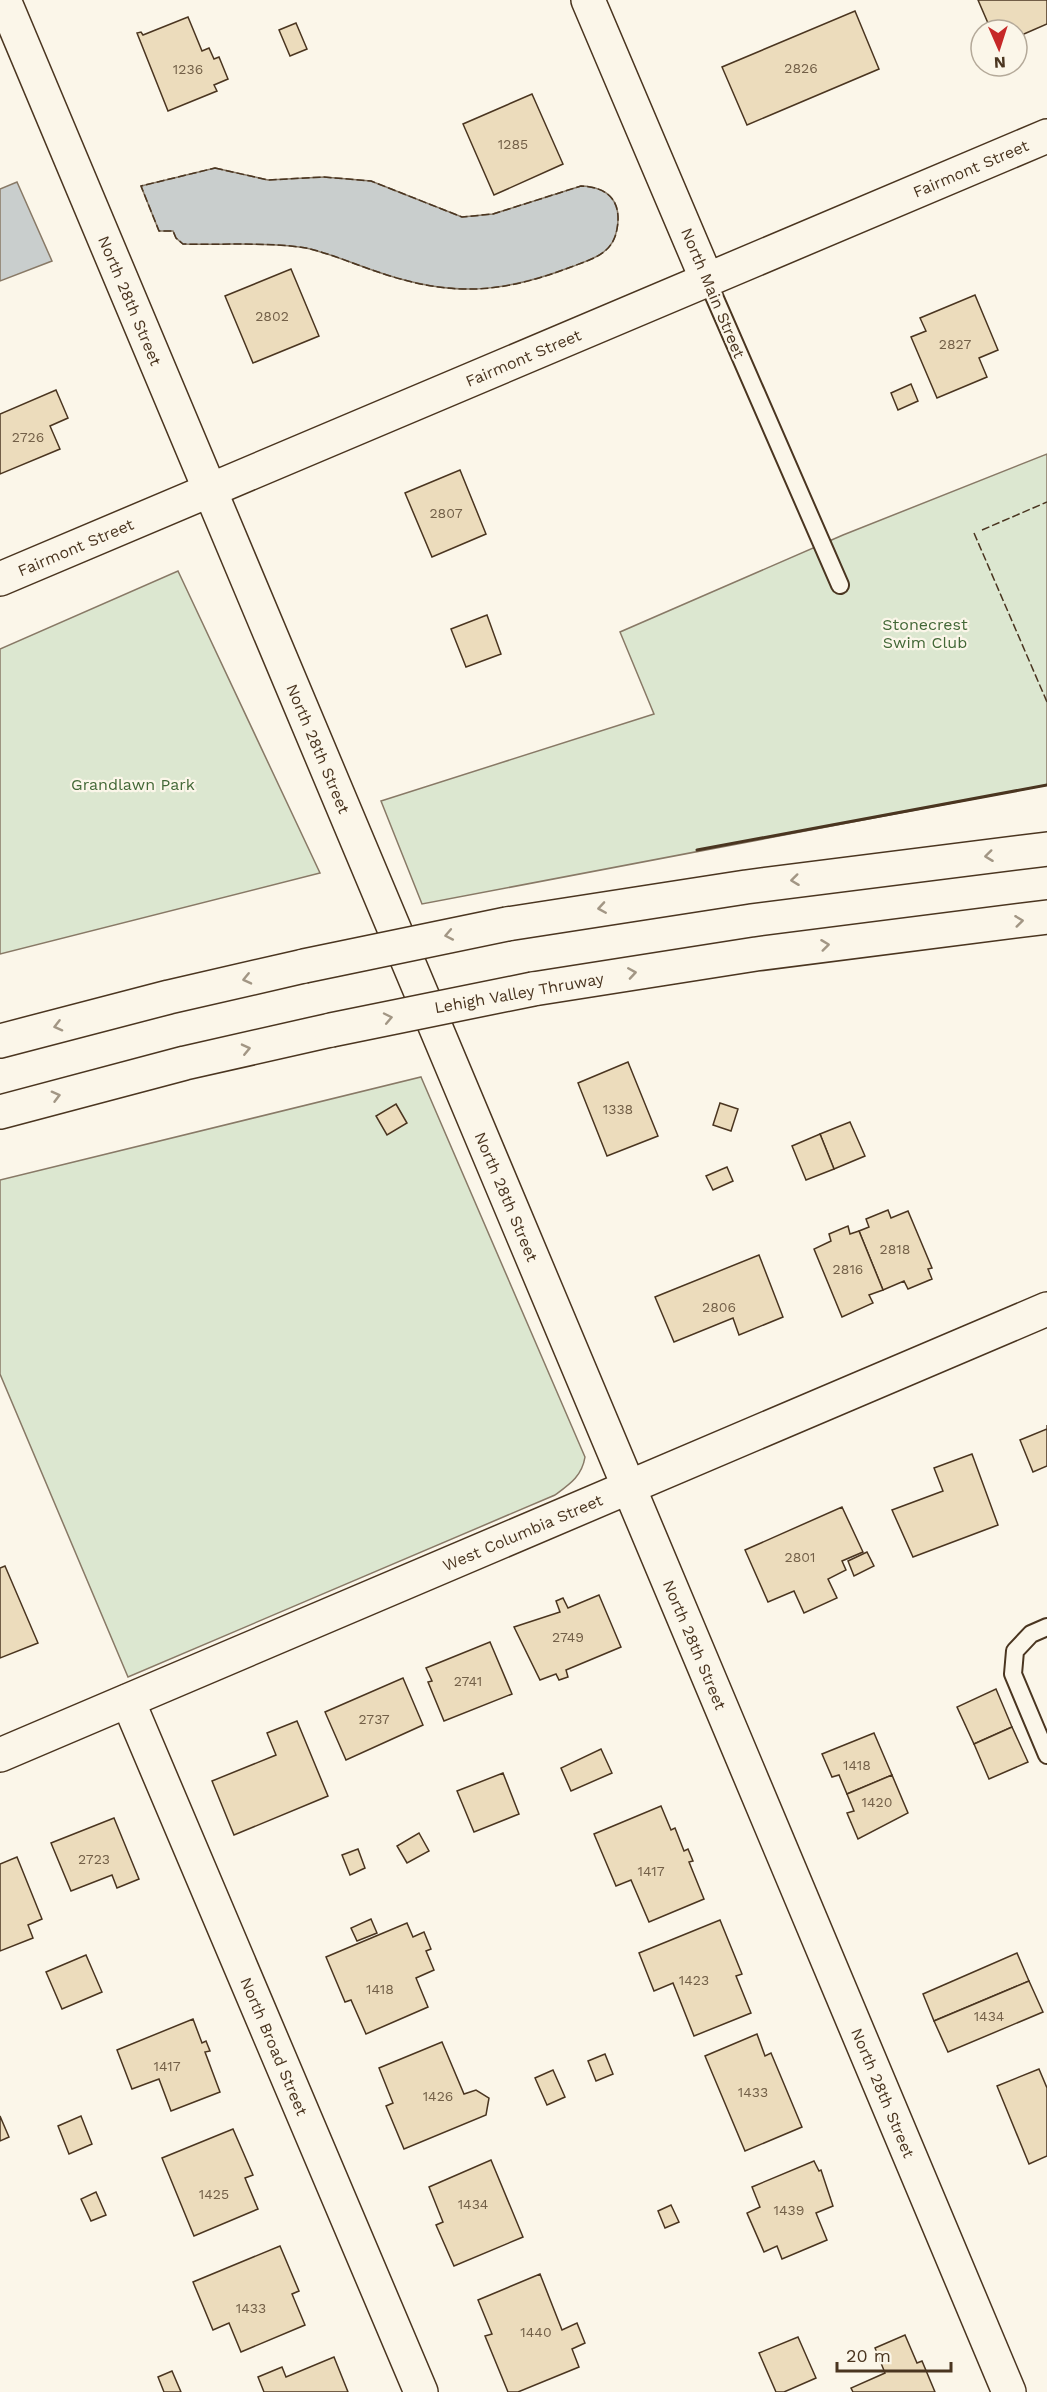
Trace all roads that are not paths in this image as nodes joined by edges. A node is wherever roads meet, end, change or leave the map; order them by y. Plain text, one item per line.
1 (4, 0) edge
2 (588, 0) edge
3 (1047, 136) edge
4 (707, 280) junction
5 (210, 490) junction
6 (0, 579) edge
7 (840, 585) dead end
8 (1047, 849) edge
9 (1047, 917) edge
10 (0, 1041) edge
11 (0, 1112) edge
12 (1047, 1309) edge
13 (630, 1487) junction
14 (1047, 1627) edge
15 (128, 1701) junction
16 (0, 1755) edge
17 (1047, 1755) edge
18 (421, 2392) edge
19 (1008, 2392) edge

1 - 5 main road, North 28th Street
2 - 4 main road, North Main Street
3 - 4 main road, Fairmont Street
4 - 5 main road, Fairmont Street
4 - 7 lane, North Main Street
5 - 6 main road, Fairmont Street
5 - 13 main road, North 28th Street
8 -> 10 main road, bridge
11 -> 9 main road, Lehigh Valley Thruway, bridge
12 - 13 main road, West Columbia Street
13 - 15 main road, West Columbia Street
13 - 19 main road, North 28th Street
14 - 17 lane
15 - 16 main road, West Columbia Street
15 - 18 main road, North Broad Street

